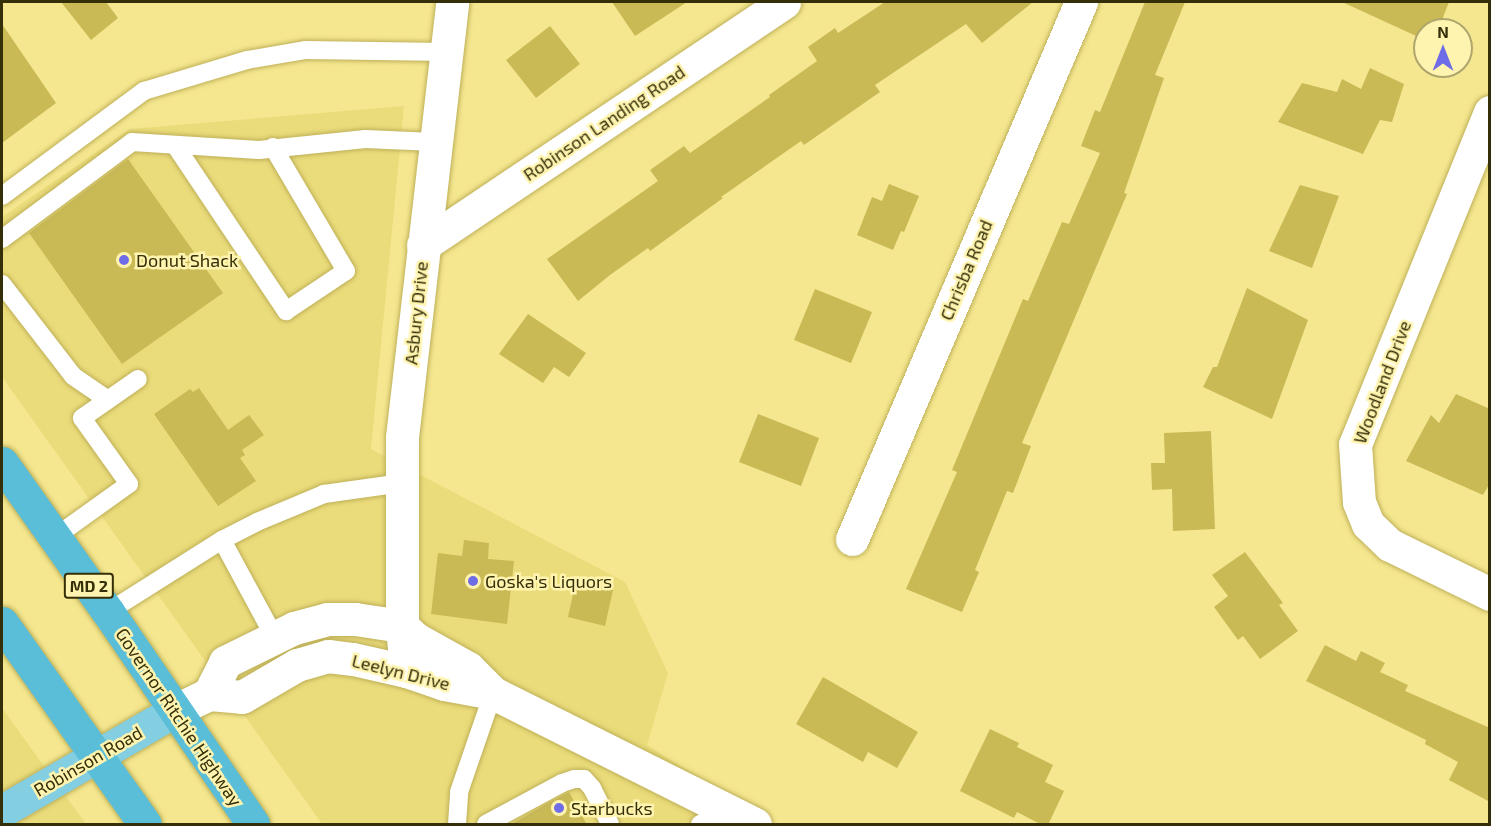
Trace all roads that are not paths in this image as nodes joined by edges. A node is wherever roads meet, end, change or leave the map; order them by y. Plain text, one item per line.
1 (452, 2) edge
2 (784, 2) edge
3 (1081, 2) edge
4 (447, 52) junction
5 (1490, 112) edge
6 (435, 142) junction
7 (175, 145) junction
8 (273, 147) junction
9 (2, 196) edge
10 (2, 239) edge
11 (423, 244) junction
12 (2, 284) edge
13 (138, 379) dead end
14 (108, 400) junction
15 (2, 463) edge
16 (402, 483) junction
17 (54, 537) junction
18 (852, 539) dead end
19 (222, 540) junction
20 (1490, 594) edge
21 (108, 612) junction
22 (2, 623) edge
23 (402, 626) junction
24 (275, 638) junction
25 (406, 671) junction
26 (493, 693) junction
27 (209, 694) junction
28 (174, 711) junction
29 (96, 755) junction
30 (2, 811) edge
31 (728, 820) edge
32 (146, 825) edge
33 (253, 825) edge
34 (457, 825) edge
35 (486, 825) edge
36 (610, 825) edge

1 - 4 street, Asbury Drive
2 - 11 street, Robinson Landing Road
3 - 18 street, Chrisba Road
4 - 6 street, Asbury Drive
4 - 9 lane
5 - 20 street, Woodland Drive
6 - 8 lane
6 - 11 street, Asbury Drive
7 - 8 lane
7 - 8 lane
7 - 10 lane
11 - 16 street, Asbury Drive
12 - 14 lane
13 - 14 lane
14 - 17 lane
15 - 17 highway, Governor Ritchie Highway / MD 2
16 - 19 lane
16 - 23 street, Asbury Drive
17 - 21 highway, Governor Ritchie Highway / MD 2
19 - 21 lane
19 - 24 lane
21 - 28 highway, Governor Ritchie Highway / MD 2
22 - 29 highway
23 - 24 street, Leelyn Drive
23 - 25 street, Asbury Drive
23 - 26 street, Leelyn Drive
24 - 27 street, Leelyn Drive
25 - 26 street, Leelyn Drive
25 - 27 street, Leelyn Drive
26 - 31 street, Leelyn Drive
26 - 34 lane
27 - 28 street
28 - 29 main road, Robinson Road
28 - 33 highway, Governor Ritchie Highway / MD 2
29 - 30 main road, Robinson Road
29 - 32 highway
35 - 36 lane

